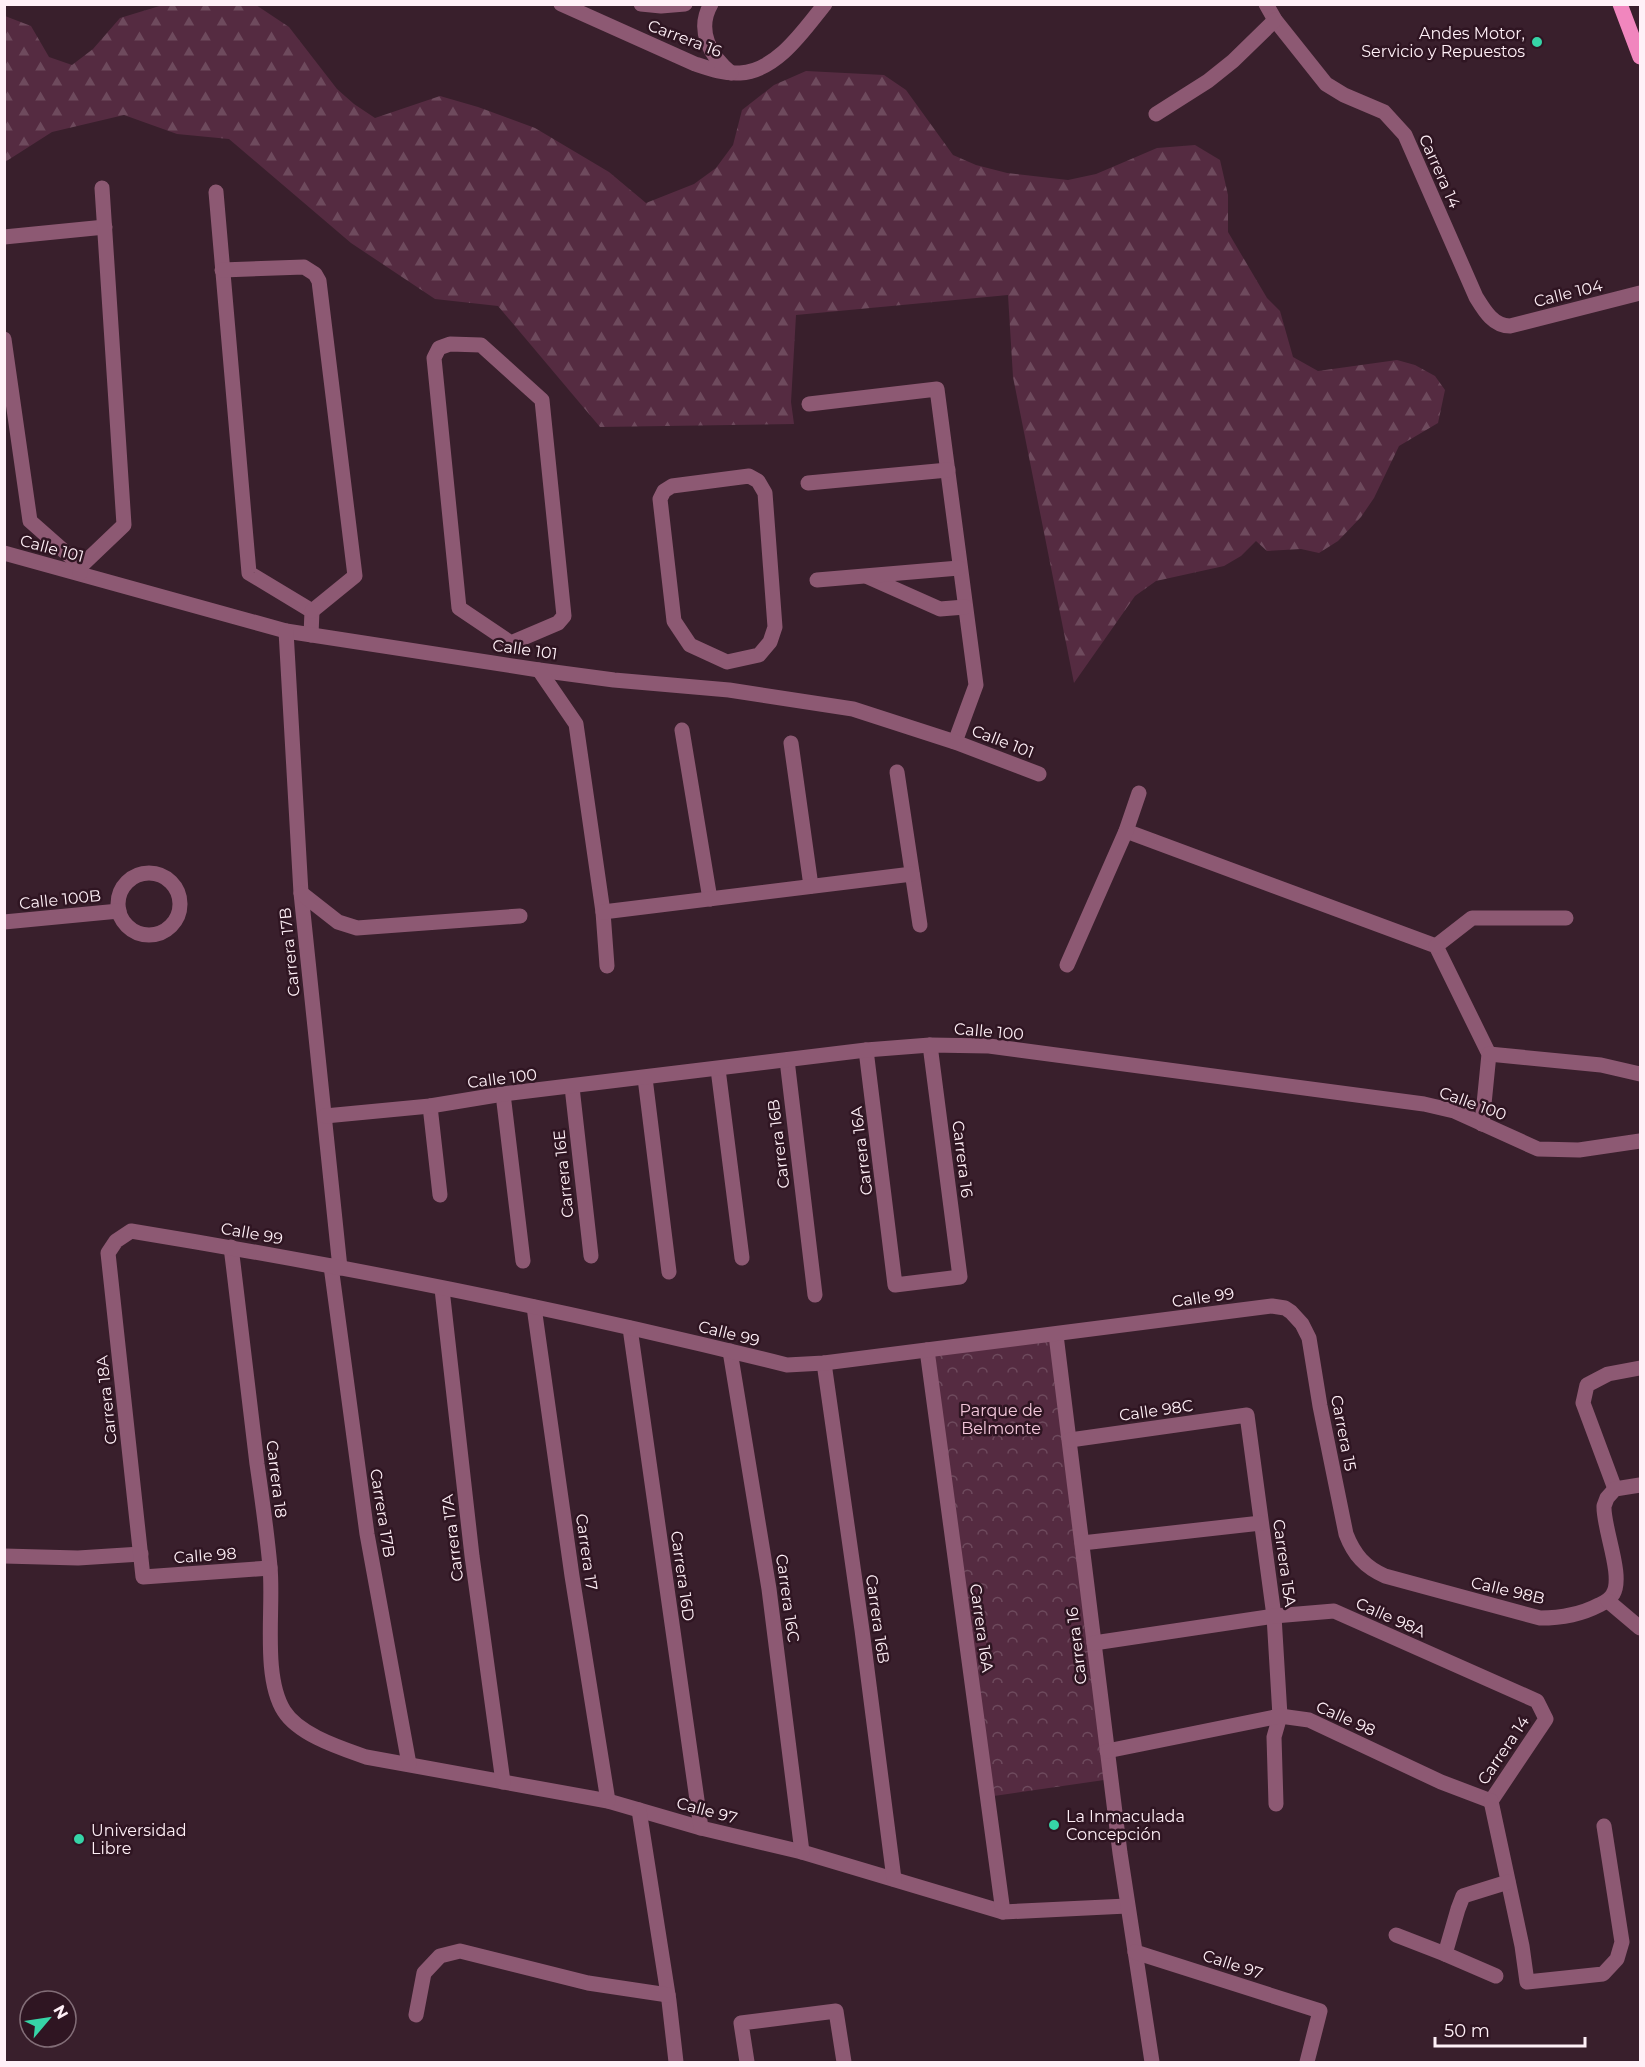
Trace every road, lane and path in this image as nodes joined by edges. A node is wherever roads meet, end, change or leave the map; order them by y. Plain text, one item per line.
1 (561, 4) edge
2 (641, 4) edge
3 (711, 4) edge
4 (825, 4) edge
5 (1266, 4) edge
6 (1620, 4) edge
7 (682, 5) edge
8 (1275, 20) junction
9 (1641, 57) edge
10 (731, 73) junction
11 (1156, 114) dead end
12 (102, 188) dead end
13 (216, 192) dead end
14 (105, 227) junction
15 (4, 237) edge
16 (222, 270) junction
17 (1641, 293) edge
18 (1503, 326) joint
19 (4, 339) edge
20 (809, 404) dead end
21 (948, 470) junction
22 (808, 483) dead end
23 (4, 553) edge
24 (959, 568) junction
25 (80, 570) junction
26 (865, 576) junction
27 (817, 580) dead end
28 (964, 608) junction
29 (312, 612) junction
30 (286, 631) junction
31 (311, 635) junction
32 (511, 643) junction
33 (727, 662) junction
34 (512, 665) junction
35 (539, 670) junction
36 (729, 690) junction
37 (682, 730) dead end
38 (955, 742) junction
39 (791, 743) dead end
40 (897, 772) dead end
41 (1039, 774) dead end
42 (1138, 793) dead end
43 (1126, 831) junction
44 (912, 873) junction
45 (811, 886) junction
46 (301, 892) junction
47 (710, 899) junction
48 (119, 911) junction
49 (603, 912) junction
50 (520, 916) dead end
51 (1566, 918) dead end
52 (4, 922) edge
53 (920, 925) dead end
54 (1436, 946) junction
55 (1067, 965) dead end
56 (607, 966) dead end
57 (930, 1045) junction
58 (866, 1050) junction
59 (1489, 1054) junction
60 (787, 1060) junction
61 (718, 1069) junction
62 (1641, 1074) edge
63 (645, 1078) junction
64 (572, 1087) junction
65 (503, 1094) junction
66 (430, 1106) junction
67 (325, 1116) junction
68 (1482, 1124) junction
69 (1641, 1141) edge
70 (440, 1195) dead end
71 (131, 1231) joint
72 (231, 1247) junction
73 (591, 1256) dead end
74 (742, 1258) dead end
75 (523, 1261) dead end
76 (335, 1267) junction
77 (669, 1272) dead end
78 (895, 1285) joint
79 (442, 1289) junction
80 (814, 1294) dead end
81 (534, 1307) junction
82 (630, 1328) junction
83 (1056, 1335) junction
84 (1309, 1338) joint
85 (927, 1350) junction
86 (730, 1351) junction
87 (824, 1363) junction
88 (1641, 1368) edge
89 (1247, 1415) joint
90 (1070, 1440) junction
91 (1641, 1485) edge
92 (1615, 1489) junction
93 (1261, 1522) junction
94 (1346, 1534) joint
95 (1082, 1543) junction
96 (141, 1554) junction
97 (4, 1556) edge
98 (270, 1568) junction
99 (143, 1576) joint
100 (1608, 1601) junction
101 (1274, 1616) junction
102 (1641, 1628) edge
103 (1094, 1643) junction
104 (285, 1713) joint
105 (1280, 1716) junction
106 (1546, 1719) joint
107 (1107, 1751) junction
108 (409, 1764) junction
109 (503, 1782) junction
110 (608, 1801) junction
111 (1491, 1801) junction
112 (1276, 1804) dead end
113 (639, 1810) junction
114 (1604, 1826) dead end
115 (701, 1828) junction
116 (802, 1852) junction
117 (894, 1879) junction
118 (1508, 1882) junction
119 (1127, 1905) junction
120 (1003, 1912) junction
121 (1395, 1935) dead end
122 (1135, 1952) junction
123 (1445, 1954) junction
124 (1496, 1977) dead end
125 (668, 1995) junction
126 (416, 2015) dead end
127 (676, 2062) edge
128 (747, 2062) edge
129 (844, 2062) edge
130 (1152, 2062) edge
131 (1307, 2062) edge

1 - 10 street, Carrera 16
2 - 7 street, Carrera 16
3 - 10 street
4 - 10 street
5 - 8 street, Carrera 14
6 - 9 main road
8 - 11 street
8 - 18 street, Carrera 14
12 - 14 street
13 - 16 street
14 - 15 street
14 - 25 street
16 - 29 street
16 - 29 street
17 - 18 street, Calle 104
19 - 25 street
20 - 21 street
21 - 22 street
21 - 24 street
23 - 25 street, Calle 101
24 - 26 street
24 - 28 street
25 - 30 street, Calle 101
26 - 27 street
26 - 28 street
28 - 38 street
29 - 31 street
30 - 31 street, Calle 101
30 - 46 street, Carrera 17B
31 - 34 street, Calle 101
32 - 32 street
32 - 34 street
33 - 33 street
33 - 36 street
34 - 35 street, Calle 101
35 - 36 street, Calle 101
35 - 49 street
36 - 38 street, Calle 101
37 - 47 street
38 - 41 street, Calle 101
39 - 45 street
40 - 44 street
42 - 43 street
43 - 54 street
43 - 55 street
44 - 45 street
44 - 53 street
45 - 47 street
46 - 50 street
46 - 67 street, Carrera 17B
47 - 49 street
48 - 48 street
48 - 52 street, Calle 100B
49 - 56 street
51 - 54 street
54 - 59 street
57 - 58 street, Calle 100
57 - 68 street, Calle 100
57 - 78 street, Carrera 16
58 - 60 street, Calle 100
58 - 78 street, Carrera 16A
59 - 62 street
59 - 68 street
60 - 61 street, Calle 100
60 - 80 street, Carrera 16B
61 - 63 street, Calle 100
61 - 74 street
63 - 64 street, Calle 100
63 - 77 street
64 - 65 street, Calle 100
64 - 73 street, Carrera 16E
65 - 66 street, Calle 100
65 - 75 street
66 - 67 street, Calle 100
66 - 70 street
67 - 76 street, Carrera 17B
68 - 69 street, Calle 100
71 - 72 street, Calle 99
71 - 96 street, Carrera 18A
72 - 76 street, Calle 99
72 - 98 street, Carrera 18
76 - 79 street, Calle 99
76 - 108 street, Carrera 17B
79 - 81 street, Calle 99
79 - 109 street, Carrera 17A
81 - 82 street, Calle 99
81 - 110 street, Carrera 17
82 - 86 street, Calle 99
82 - 115 street, Carrera 16D
83 - 84 street, Calle 99
83 - 85 street, Calle 99
83 - 90 street, Carrera 16
84 - 94 street, Carrera 15
85 - 87 street, Calle 99
85 - 120 street, Carrera 16A
86 - 87 street, Calle 99
86 - 116 street, Carrera 16C
87 - 117 street, Carrera 16B
88 - 92 street
89 - 90 street, Calle 98C
89 - 93 street, Carrera 15A
90 - 95 street, Carrera 16
91 - 92 street
92 - 100 street
93 - 95 street
93 - 101 street, Carrera 15A
94 - 100 street, Calle 98B
95 - 103 street, Carrera 16
96 - 97 street
96 - 99 street, Carrera 18A
98 - 99 street, Calle 98
98 - 104 street, Carrera 18
100 - 102 street
101 - 103 street, Calle 98A
101 - 105 street, Carrera 15A
101 - 106 street, Calle 98A
103 - 107 street, Carrera 16
104 - 108 street, Calle 97
105 - 107 street, Calle 98
105 - 111 street, Calle 98
105 - 112 street, Carrera 15A
106 - 111 street, Carrera 14
107 - 119 street, Carrera 16
108 - 109 street, Calle 97
109 - 110 street, Calle 97
110 - 113 street, Calle 97
111 - 118 street
113 - 115 street, Calle 97
113 - 125 street
114 - 118 street
115 - 116 street, Calle 97
116 - 117 street, Calle 97
117 - 120 street, Calle 97
118 - 123 street
119 - 120 street, Calle 97
119 - 122 street, Carrera 16
121 - 123 street
122 - 130 street, Carrera 16
122 - 131 street, Calle 97
123 - 124 street
125 - 126 street
125 - 127 street
128 - 129 street

